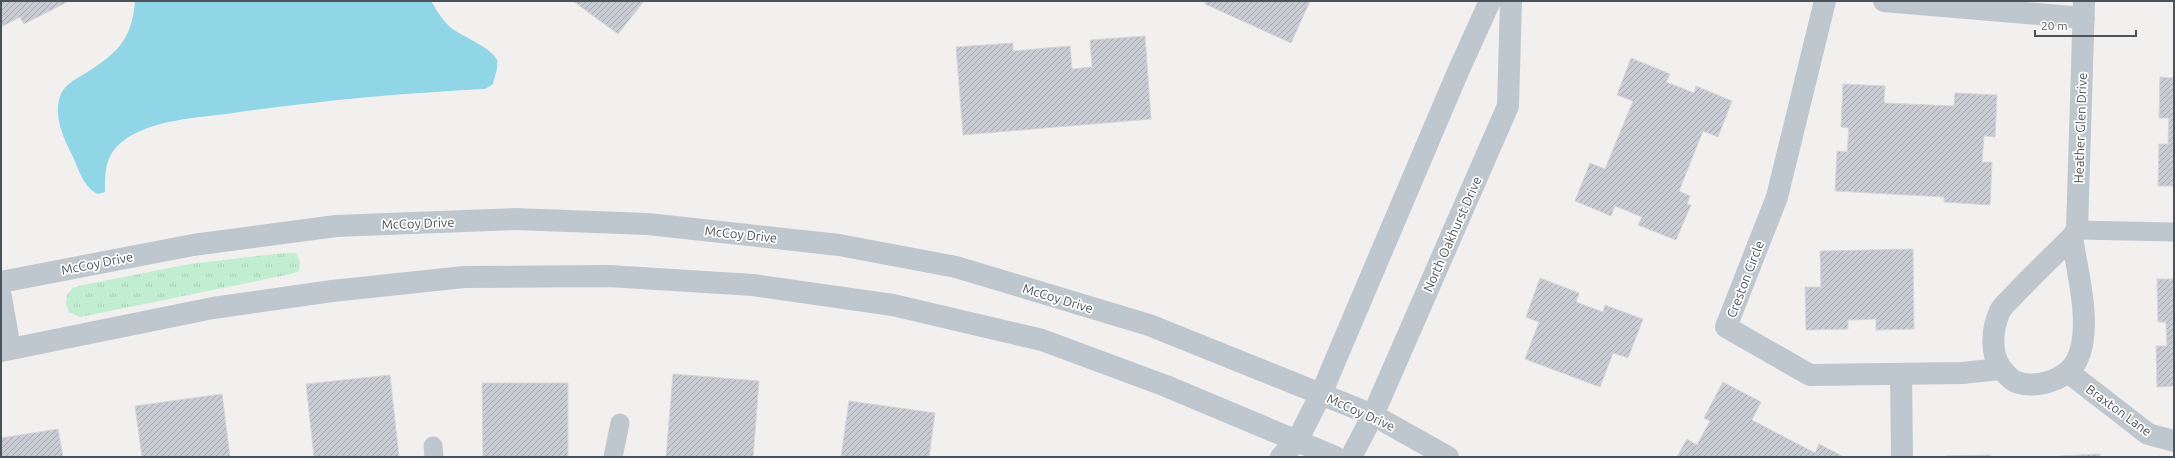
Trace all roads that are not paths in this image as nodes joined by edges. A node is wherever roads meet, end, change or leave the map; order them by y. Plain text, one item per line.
1 (1490, 1) edge
2 (1511, 1) edge
3 (1824, 1) edge
4 (1884, 1) edge
5 (2084, 10) edge
6 (2174, 232) edge
7 (2075, 233) junction
8 (1, 282) edge
9 (1, 297) edge
10 (6, 350) edge
11 (2000, 369) junction
12 (2068, 372) junction
13 (1900, 374) junction
14 (1321, 394) junction
15 (1374, 415) junction
16 (620, 423) dead end
17 (1297, 441) junction
18 (2174, 441) edge
19 (613, 457) edge
20 (1281, 457) edge
21 (1335, 457) edge
22 (1351, 457) edge
23 (1448, 457) edge
24 (1902, 457) edge

1 - 14 street
2 - 15 street, North Oakhurst Drive
3 - 13 street, Creston Circle
4 - 5 street, Heather Glen Drive
5 - 7 street, Heather Glen Drive
6 - 7 lane
7 - 11 street, Heather Glen Drive
7 - 12 street, Heather Glen Drive
8 - 14 street, McCoy Drive
9 - 10 street
10 - 17 street
11 - 12 street, Heather Glen Drive
11 - 13 street, Creston Circle
12 - 18 street, Braxton Lane
13 - 24 street
14 - 15 street, McCoy Drive
14 - 17 street
15 - 22 street, North Oakhurst Drive
15 - 23 street, McCoy Drive
16 - 19 lane
17 - 20 street
17 - 21 street

